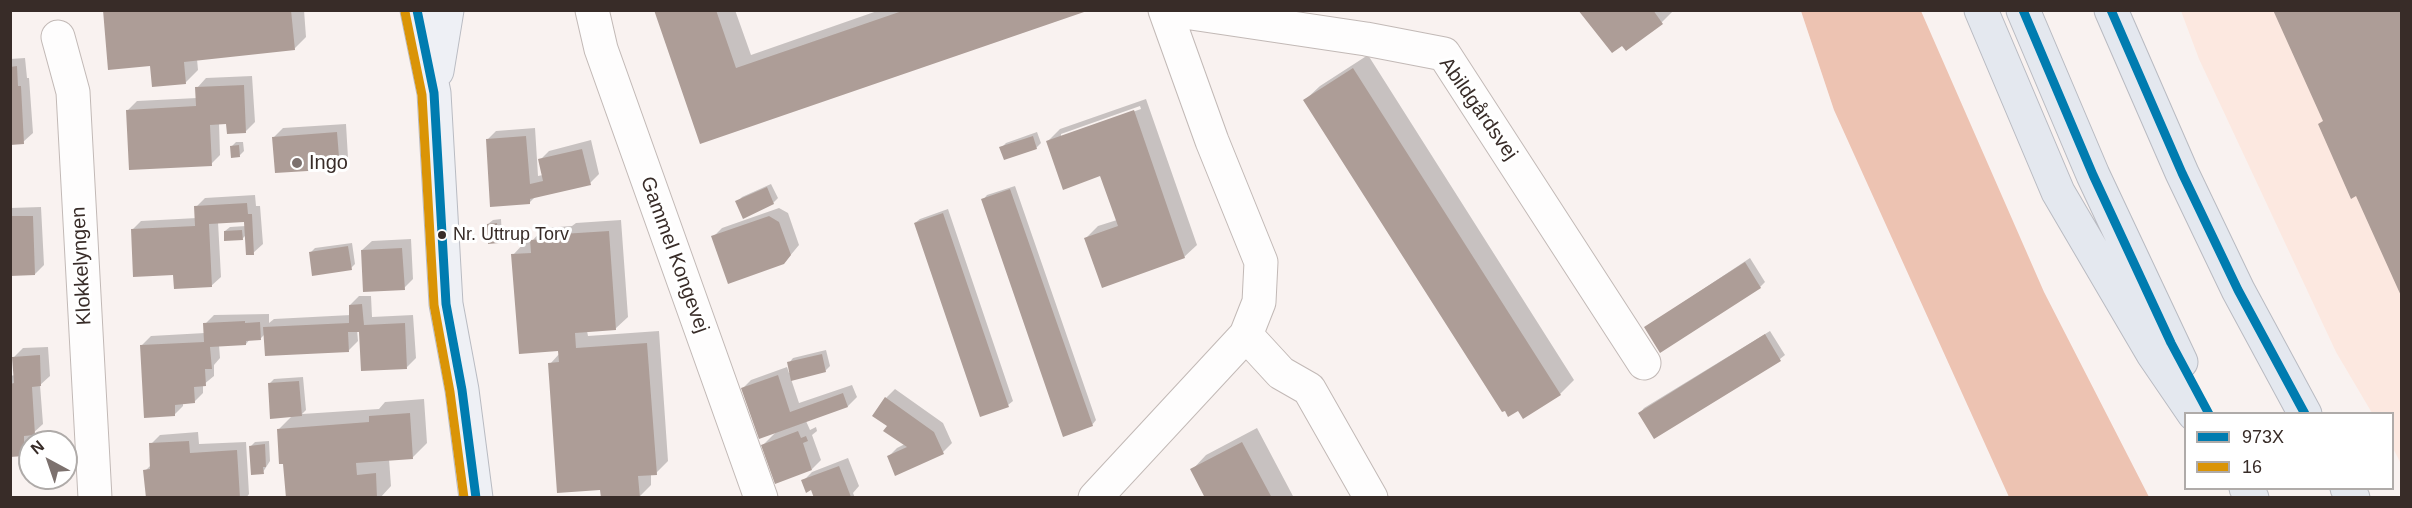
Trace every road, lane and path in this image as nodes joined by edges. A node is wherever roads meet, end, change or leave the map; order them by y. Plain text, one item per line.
1 (417, 10) edge
2 (447, 10) edge
3 (592, 10) edge
4 (1165, 10) edge
5 (1171, 10) edge
6 (1981, 10) edge
7 (2023, 10) edge
8 (2112, 12) edge
9 (58, 37) dead end
10 (434, 93) junction
11 (1246, 335) junction
12 (1644, 363) dead end
13 (2193, 412) edge
14 (2208, 412) edge
15 (2304, 412) edge
16 (95, 498) edge
17 (476, 498) edge
18 (762, 498) edge
19 (1095, 498) edge
20 (1371, 498) edge

1 - 10 main road
2 - 10 main road
3 - 18 street, Gammel Kongevej
4 - 11 street
5 - 12 street, Abildgårdsvej
6 - 13 highway
7 - 14 highway
8 - 15 highway
9 - 16 street, Klokkelyngen
10 - 17 main road
11 - 19 street
11 - 20 street

